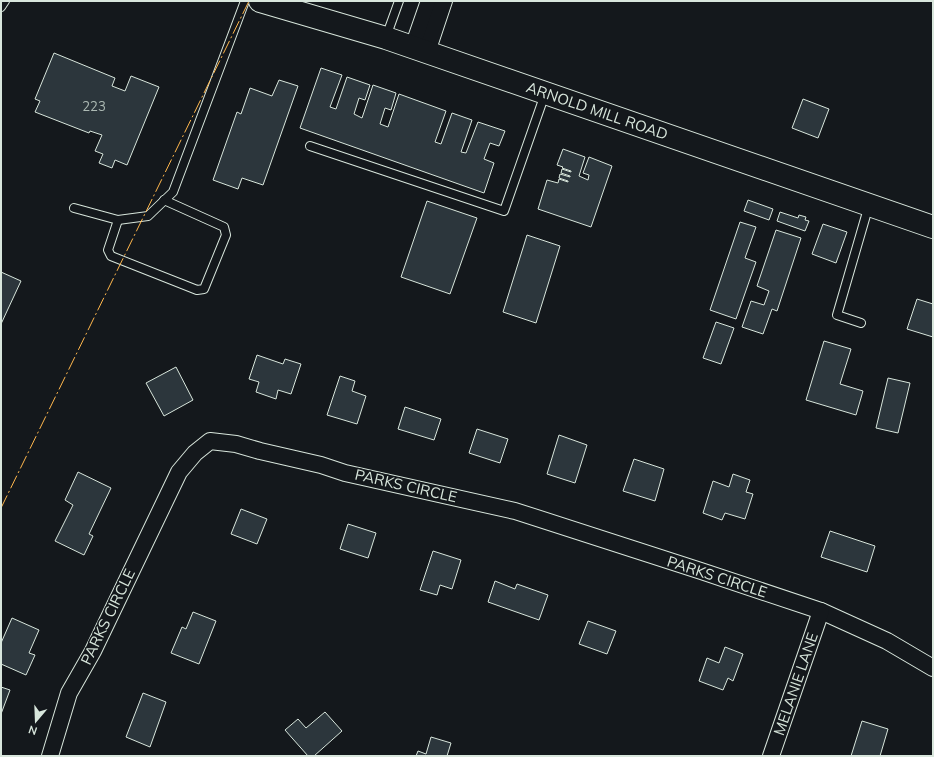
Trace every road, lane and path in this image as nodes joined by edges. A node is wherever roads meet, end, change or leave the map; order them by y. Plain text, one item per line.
1 (4, 1) edge
2 (245, 1) edge
3 (260, 1) edge
4 (398, 1) edge
5 (429, 1) edge
6 (444, 1) edge
7 (1, 7) edge
8 (386, 38) junction
9 (420, 50) junction
10 (545, 93) junction
11 (310, 146) dead end
12 (164, 200) junction
13 (869, 204) junction
14 (74, 208) dead end
15 (118, 220) junction
16 (933, 227) edge
17 (860, 323) dead end
18 (821, 611) junction
19 (933, 668) edge
20 (50, 756) edge
21 (771, 756) edge

1 - 7 lane
2 - 12 lane
3 - 8 main road, ARNOLD MILL ROAD
4 - 8 lane
5 - 9 street
6 - 9 street
8 - 9 main road, ARNOLD MILL ROAD
9 - 10 main road, ARNOLD MILL ROAD
10 - 11 lane
10 - 13 main road, ARNOLD MILL ROAD
12 - 15 lane
12 - 15 lane
13 - 16 main road, ARNOLD MILL ROAD
13 - 17 lane
14 - 15 lane
18 - 19 street, PARKS CIRCLE
18 - 20 street, PARKS CIRCLE
18 - 21 street, MELANIE LANE

